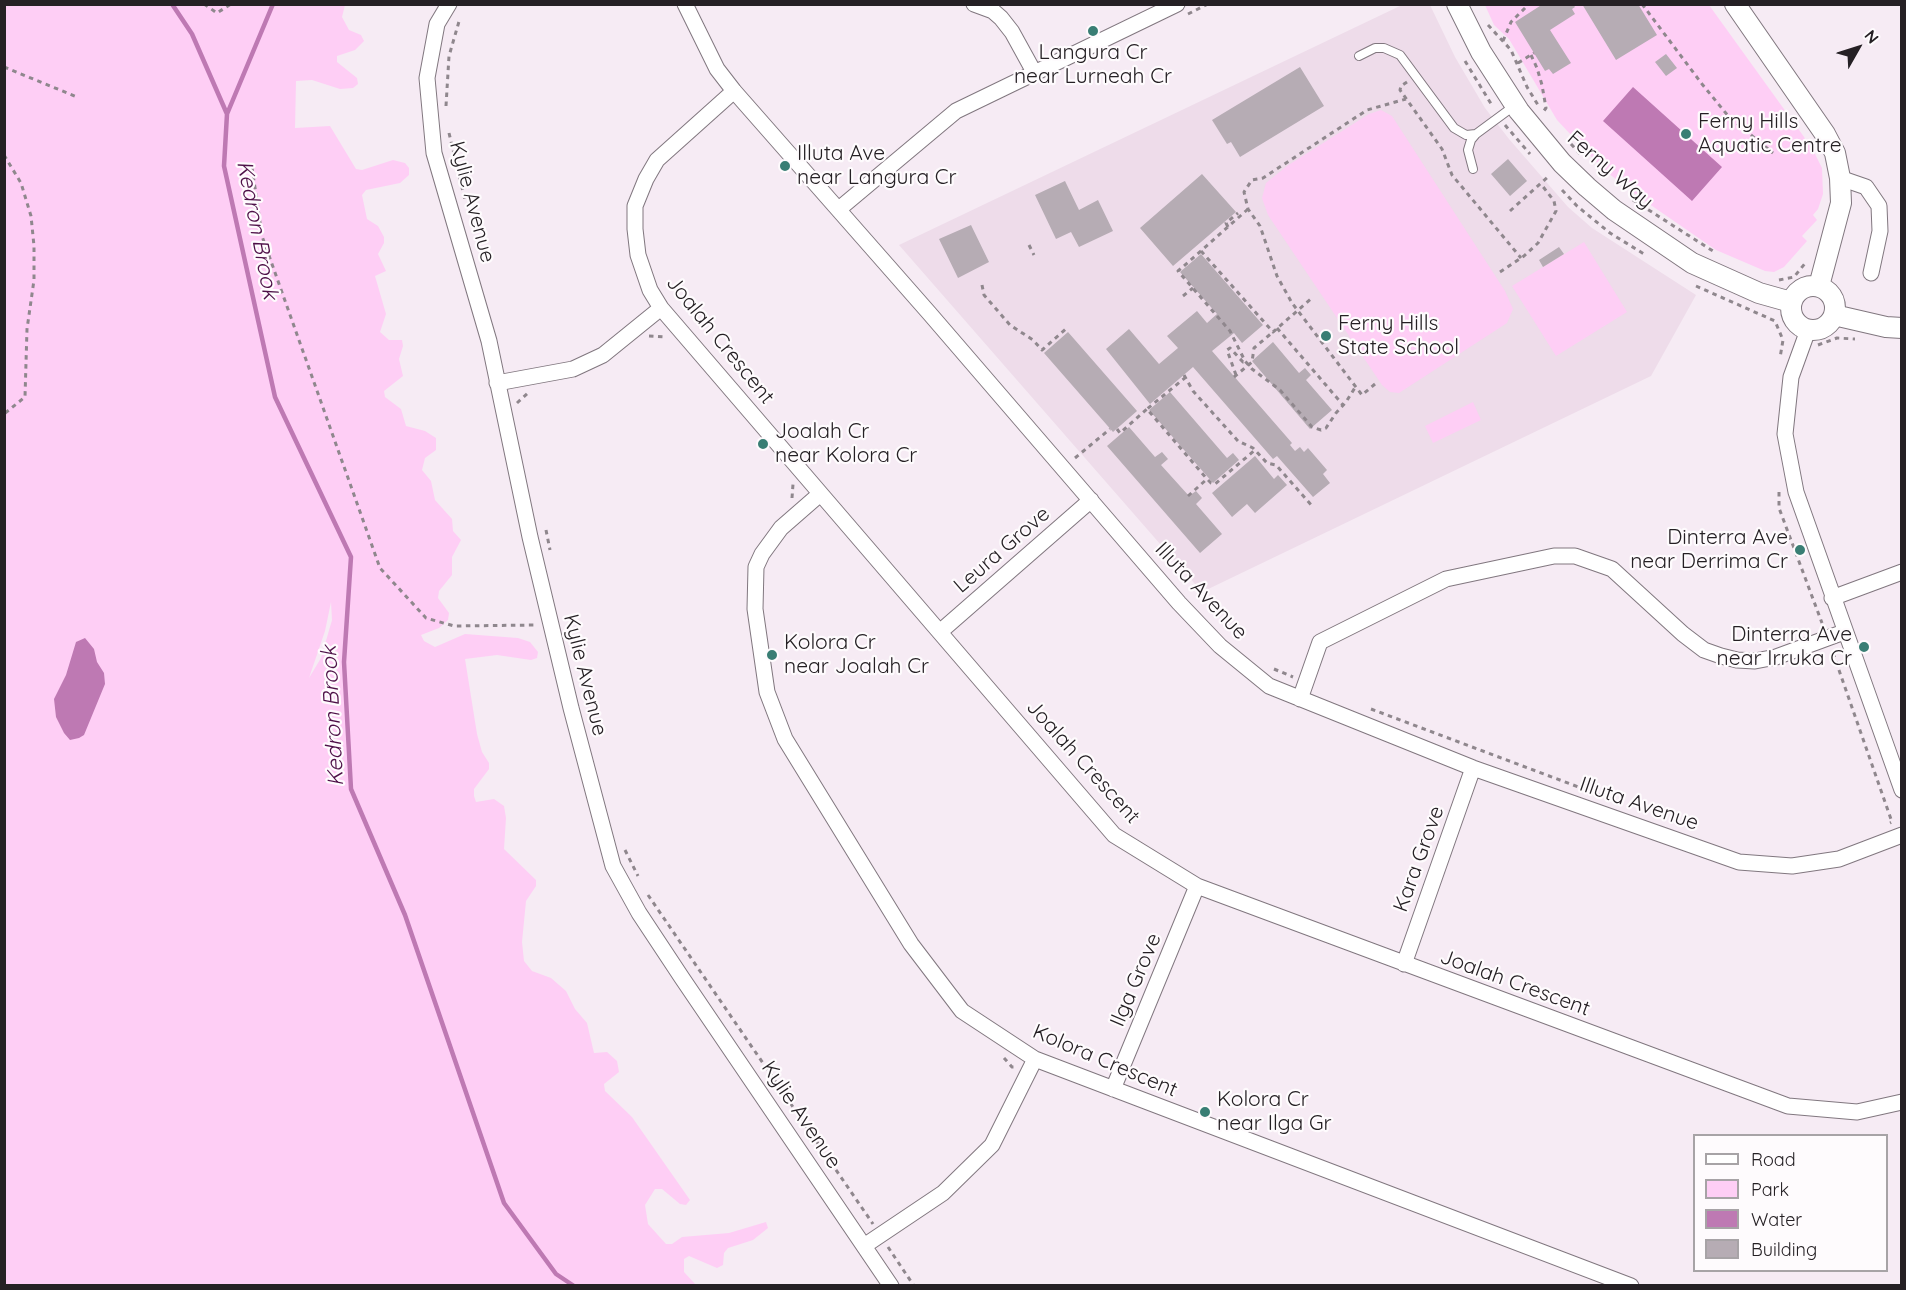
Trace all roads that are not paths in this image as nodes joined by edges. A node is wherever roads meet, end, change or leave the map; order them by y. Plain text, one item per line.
1 (685, 4) edge
2 (974, 4) edge
3 (1457, 4) edge
4 (1735, 4) edge
5 (455, 9) edge
6 (1182, 10) edge
7 (1359, 56) dead end
8 (1034, 72) junction
9 (734, 91) junction
10 (1515, 105) junction
11 (1476, 134) junction
12 (1473, 169) dead end
13 (1840, 178) junction
14 (839, 209) junction
15 (1871, 273) dead end
16 (1819, 286) junction
17 (1791, 302) junction
18 (661, 308) junction
19 (1834, 315) junction
20 (1902, 328) edge
21 (1810, 338) junction
22 (504, 382) junction
23 (820, 494) junction
24 (1091, 500) junction
25 (1902, 572) edge
26 (1832, 598) junction
27 (941, 632) junction
28 (1844, 632) junction
29 (1300, 699) junction
30 (1473, 768) junction
31 (1902, 790) edge
32 (1902, 835) edge
33 (1197, 886) junction
34 (1404, 964) junction
35 (1035, 1059) junction
36 (1113, 1089) junction
37 (1902, 1102) edge
38 (864, 1246) junction
39 (891, 1286) edge
40 (1631, 1286) edge

1 - 9 street, Illuta Avenue
2 - 8 street
3 - 10 street, Ferny Way
4 - 13 street
5 - 22 street, Kylie Avenue
6 - 8 street
7 - 11 lane
8 - 14 street
9 - 14 street, Illuta Avenue
9 - 18 street, Joalah Crescent
10 - 11 lane
10 - 17 street, Ferny Way
11 - 12 lane
13 - 15 street
13 - 16 street
14 - 24 street, Illuta Avenue
16 - 17 street
16 - 19 street
17 - 21 street
18 - 22 street
18 - 23 street, Joalah Crescent
19 - 20 street
19 - 21 street
21 - 26 street
22 - 38 street, Kylie Avenue
23 - 27 street, Joalah Crescent
23 - 35 street, Kolora Crescent
24 - 27 street, Leura Grove
24 - 29 street, Illuta Avenue
25 - 26 street
26 - 28 street
27 - 33 street, Joalah Crescent
28 - 29 street
28 - 31 street
29 - 30 street, Illuta Avenue
30 - 32 street, Illuta Avenue
30 - 34 street, Kara Grove
33 - 34 street, Joalah Crescent
33 - 36 street, Ilga Grove
34 - 37 street, Joalah Crescent
35 - 36 street, Kolora Crescent
35 - 38 street
36 - 40 street, Kolora Crescent
38 - 39 street, Kylie Avenue

